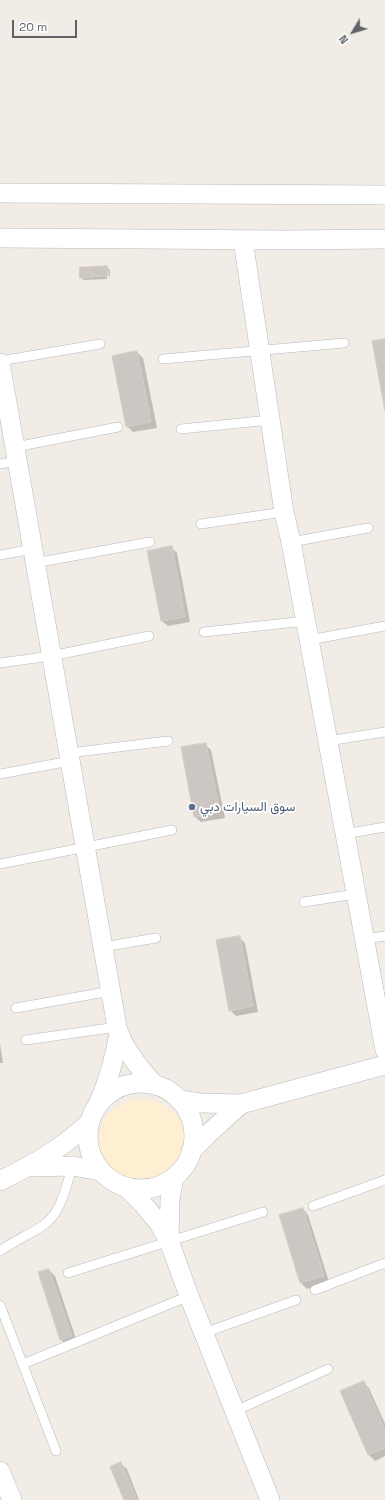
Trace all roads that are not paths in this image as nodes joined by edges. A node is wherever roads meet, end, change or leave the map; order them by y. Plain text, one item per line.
1 (0, 193) edge
2 (385, 195) edge
3 (0, 238) edge
4 (385, 239) edge
5 (242, 240) junction
6 (344, 343) dead end
7 (100, 344) dead end
8 (260, 350) junction
9 (163, 359) dead end
10 (0, 362) edge
11 (2, 389) edge
12 (270, 420) junction
13 (118, 427) dead end
14 (181, 429) dead end
15 (10, 458) edge
16 (284, 512) junction
17 (201, 524) dead end
18 (368, 528) dead end
19 (150, 542) dead end
20 (291, 542) junction
21 (0, 555) edge
22 (34, 556) junction
23 (306, 621) junction
24 (385, 626) edge
25 (204, 632) dead end
26 (148, 636) dead end
27 (309, 640) junction
28 (51, 656) junction
29 (0, 663) edge
30 (385, 732) edge
31 (168, 741) dead end
32 (328, 741) junction
33 (70, 757) junction
34 (0, 774) edge
35 (385, 827) edge
36 (172, 830) dead end
37 (345, 834) junction
38 (86, 847) junction
39 (0, 864) edge
40 (356, 894) junction
41 (304, 902) dead end
42 (385, 936) edge
43 (156, 938) dead end
44 (364, 939) junction
45 (103, 947) junction
46 (111, 991) junction
47 (16, 1008) dead end
48 (118, 1030) junction
49 (384, 1039) edge
50 (26, 1040) dead end
51 (385, 1065) edge
52 (155, 1085) junction
53 (179, 1100) junction
54 (99, 1103) junction
55 (241, 1104) junction
56 (89, 1123) junction
57 (192, 1151) junction
58 (73, 1166) junction
59 (27, 1167) junction
60 (100, 1170) junction
61 (174, 1177) junction
62 (385, 1180) edge
63 (0, 1181) edge
64 (126, 1187) junction
65 (313, 1206) dead end
66 (263, 1212) dead end
67 (169, 1241) junction
68 (0, 1251) edge
69 (385, 1263) edge
70 (68, 1274) dead end
71 (315, 1290) dead end
72 (189, 1296) junction
73 (296, 1300) dead end
74 (0, 1305) edge
75 (204, 1333) junction
76 (22, 1364) junction
77 (328, 1370) dead end
78 (235, 1411) junction
79 (56, 1451) dead end
80 (0, 1471) edge
81 (12, 1500) edge
82 (270, 1500) edge

1 - 2 street
3 - 5 street
4 - 5 street
5 - 8 street
6 - 8 lane
7 - 10 lane
8 - 9 lane
8 - 12 street
10 - 11 street
11 - 15 street
12 - 14 lane
12 - 16 street
13 - 15 lane
15 - 22 street
16 - 17 lane
16 - 20 street
18 - 20 lane
19 - 22 lane
20 - 23 street
21 - 22 lane
22 - 28 street
23 - 25 lane
23 - 27 street
24 - 27 lane
26 - 28 lane
27 - 32 street
28 - 29 lane
28 - 33 street
30 - 32 lane
31 - 33 lane
32 - 37 street
33 - 34 lane
33 - 38 street
35 - 37 lane
36 - 38 lane
37 - 40 street
38 - 39 lane
38 - 45 street
40 - 41 lane
40 - 44 street
42 - 44 lane
43 - 45 lane
44 - 49 street
45 - 46 street
46 - 47 lane
46 - 48 street
48 - 50 lane
48 - 52 street
48 - 54 street
51 - 55 street
52 - 53 street
52 - 54 street
53 - 55 street
53 - 57 street
54 - 56 street
55 - 57 street
56 - 59 street
56 - 60 street
57 - 61 street
58 - 59 street
58 - 60 street
58 - 68 lane
59 - 63 street
60 - 64 street
61 - 64 street
61 - 67 street
62 - 65 lane
64 - 67 street
66 - 67 lane
67 - 70 lane
67 - 72 street
69 - 71 lane
72 - 75 street
72 - 76 lane
73 - 75 lane
74 - 76 lane
75 - 78 street
76 - 79 lane
77 - 78 lane
78 - 82 street
80 - 81 street

